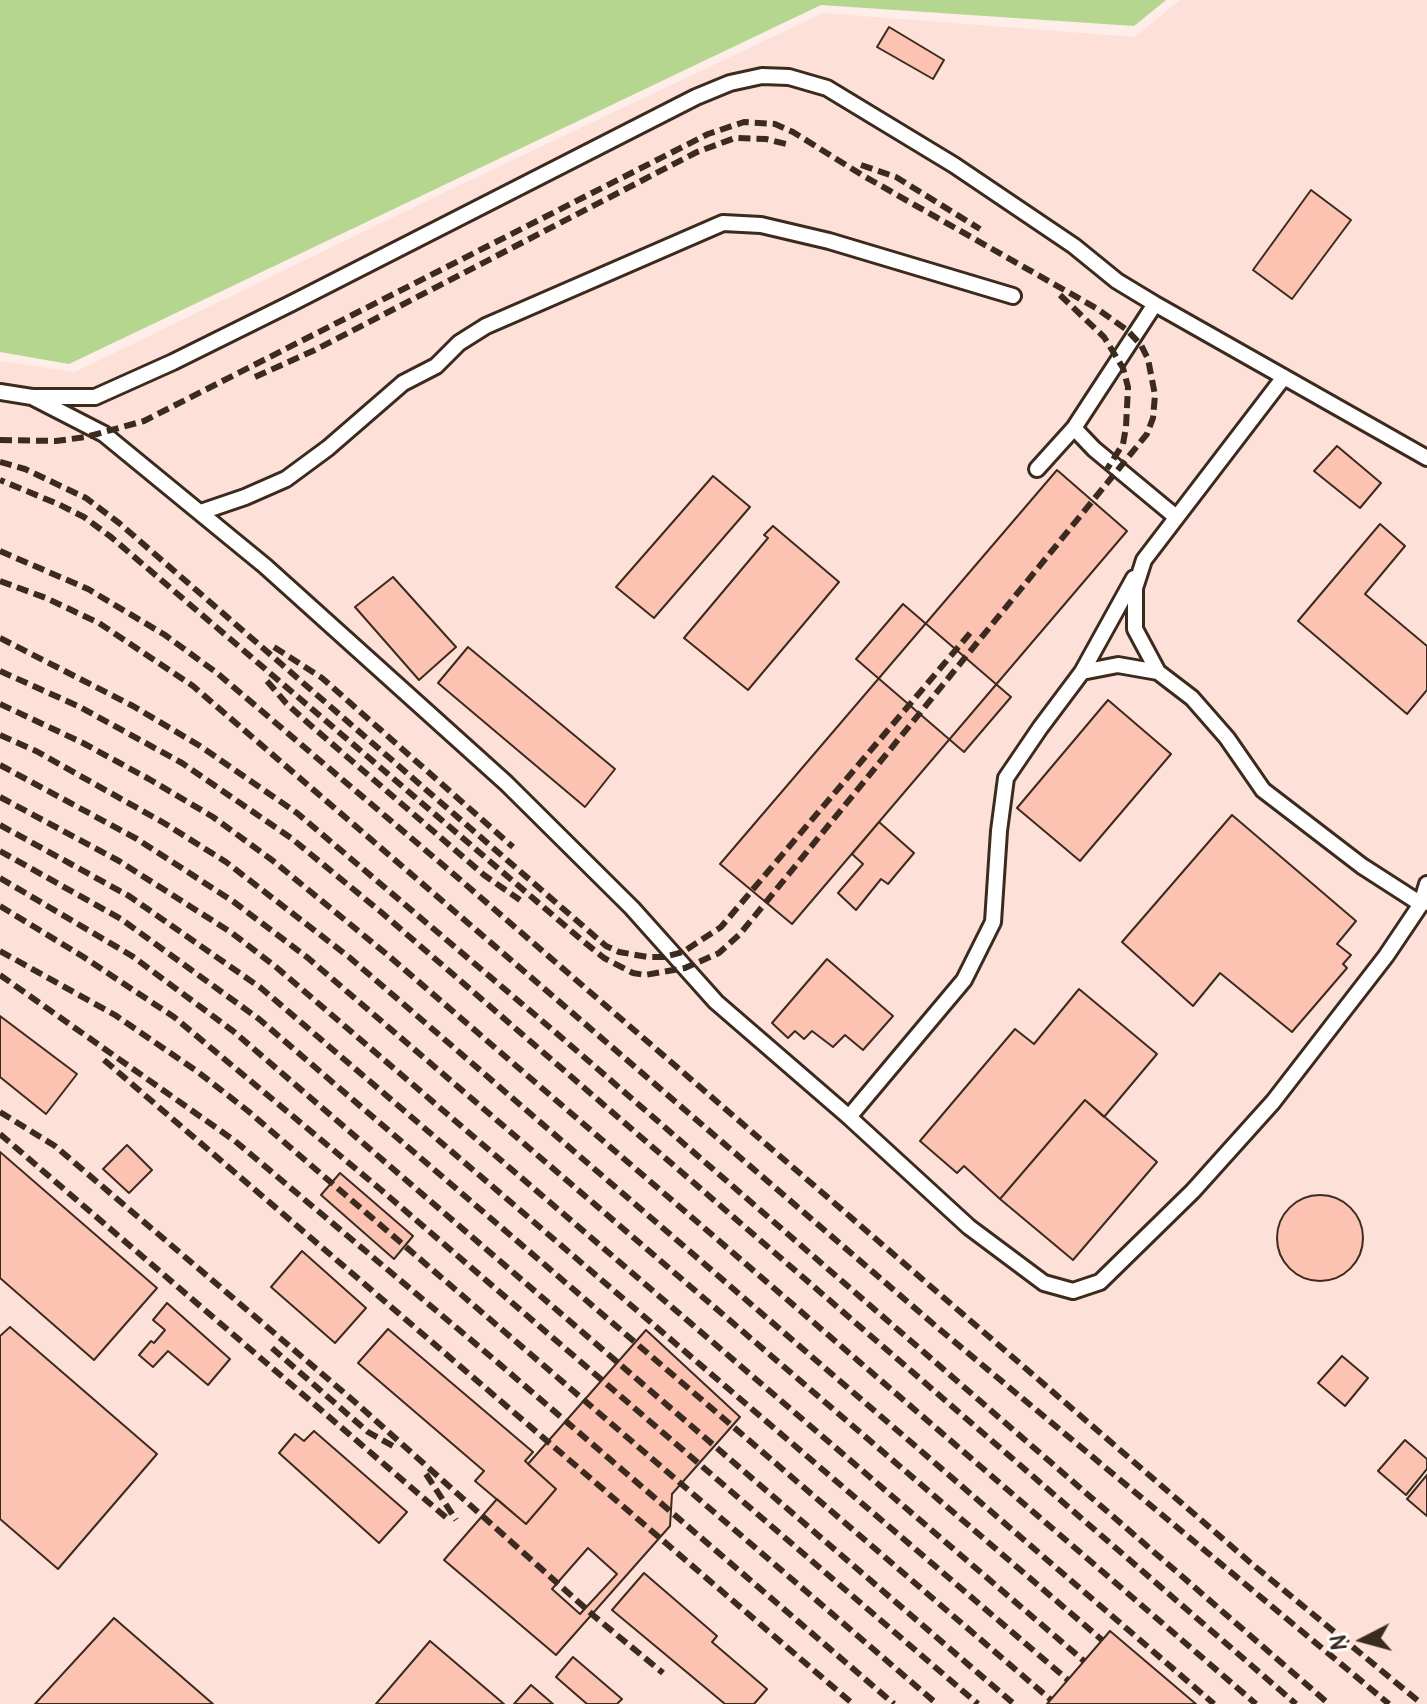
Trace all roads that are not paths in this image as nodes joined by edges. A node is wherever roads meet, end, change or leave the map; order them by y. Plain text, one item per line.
1 (1013, 296) dead end
2 (1155, 304) junction
3 (1284, 377) junction
4 (0, 392) edge
5 (32, 397) junction
6 (1074, 428) junction
7 (1427, 458) edge
8 (1037, 469) dead end
9 (201, 512) junction
10 (1176, 517) junction
11 (1144, 560) junction
12 (1082, 672) junction
13 (1158, 672) junction
14 (1427, 884) edge
15 (1424, 903) edge
16 (849, 1117) junction

1 - 9 lane
2 - 3 lane
2 - 5 lane
2 - 6 lane
3 - 7 lane
3 - 10 lane
4 - 5 lane
5 - 9 lane
6 - 8 lane
6 - 10 lane
9 - 16 lane
10 - 11 lane
11 - 12 lane
11 - 13 lane
12 - 13 lane
12 - 16 lane
13 - 15 lane
14 - 15 lane
15 - 16 lane

